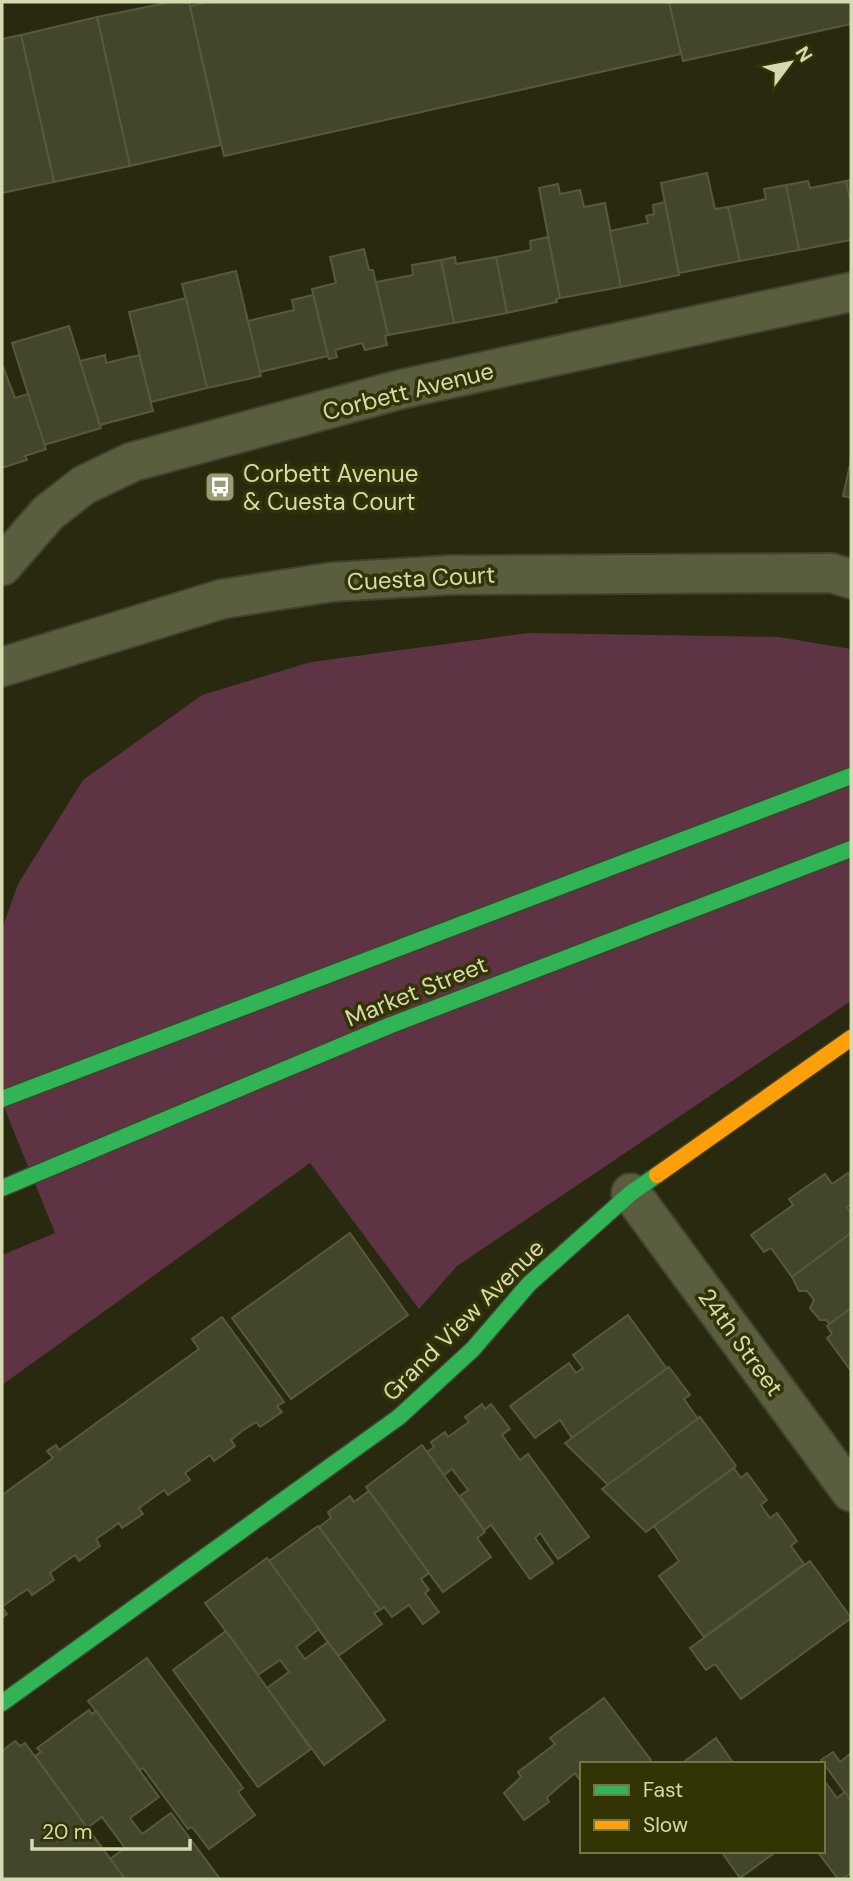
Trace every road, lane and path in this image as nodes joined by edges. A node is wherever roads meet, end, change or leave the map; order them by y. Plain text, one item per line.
1 (851, 292) edge
2 (2, 566) edge
3 (851, 579) edge
4 (2, 667) edge
5 (851, 776) edge
6 (851, 849) edge
7 (851, 1038) edge
8 (3, 1098) edge
9 (2, 1188) edge
10 (631, 1193) junction
11 (851, 1492) edge
12 (2, 1703) edge

1 - 2 street, Corbett Avenue
3 - 4 street, Cuesta Court
5 - 8 main road, Market Street
6 - 9 main road, Market Street
7 - 10 main road, Grand View Avenue
10 - 11 street, 24th Street
10 - 12 main road, Grand View Avenue

